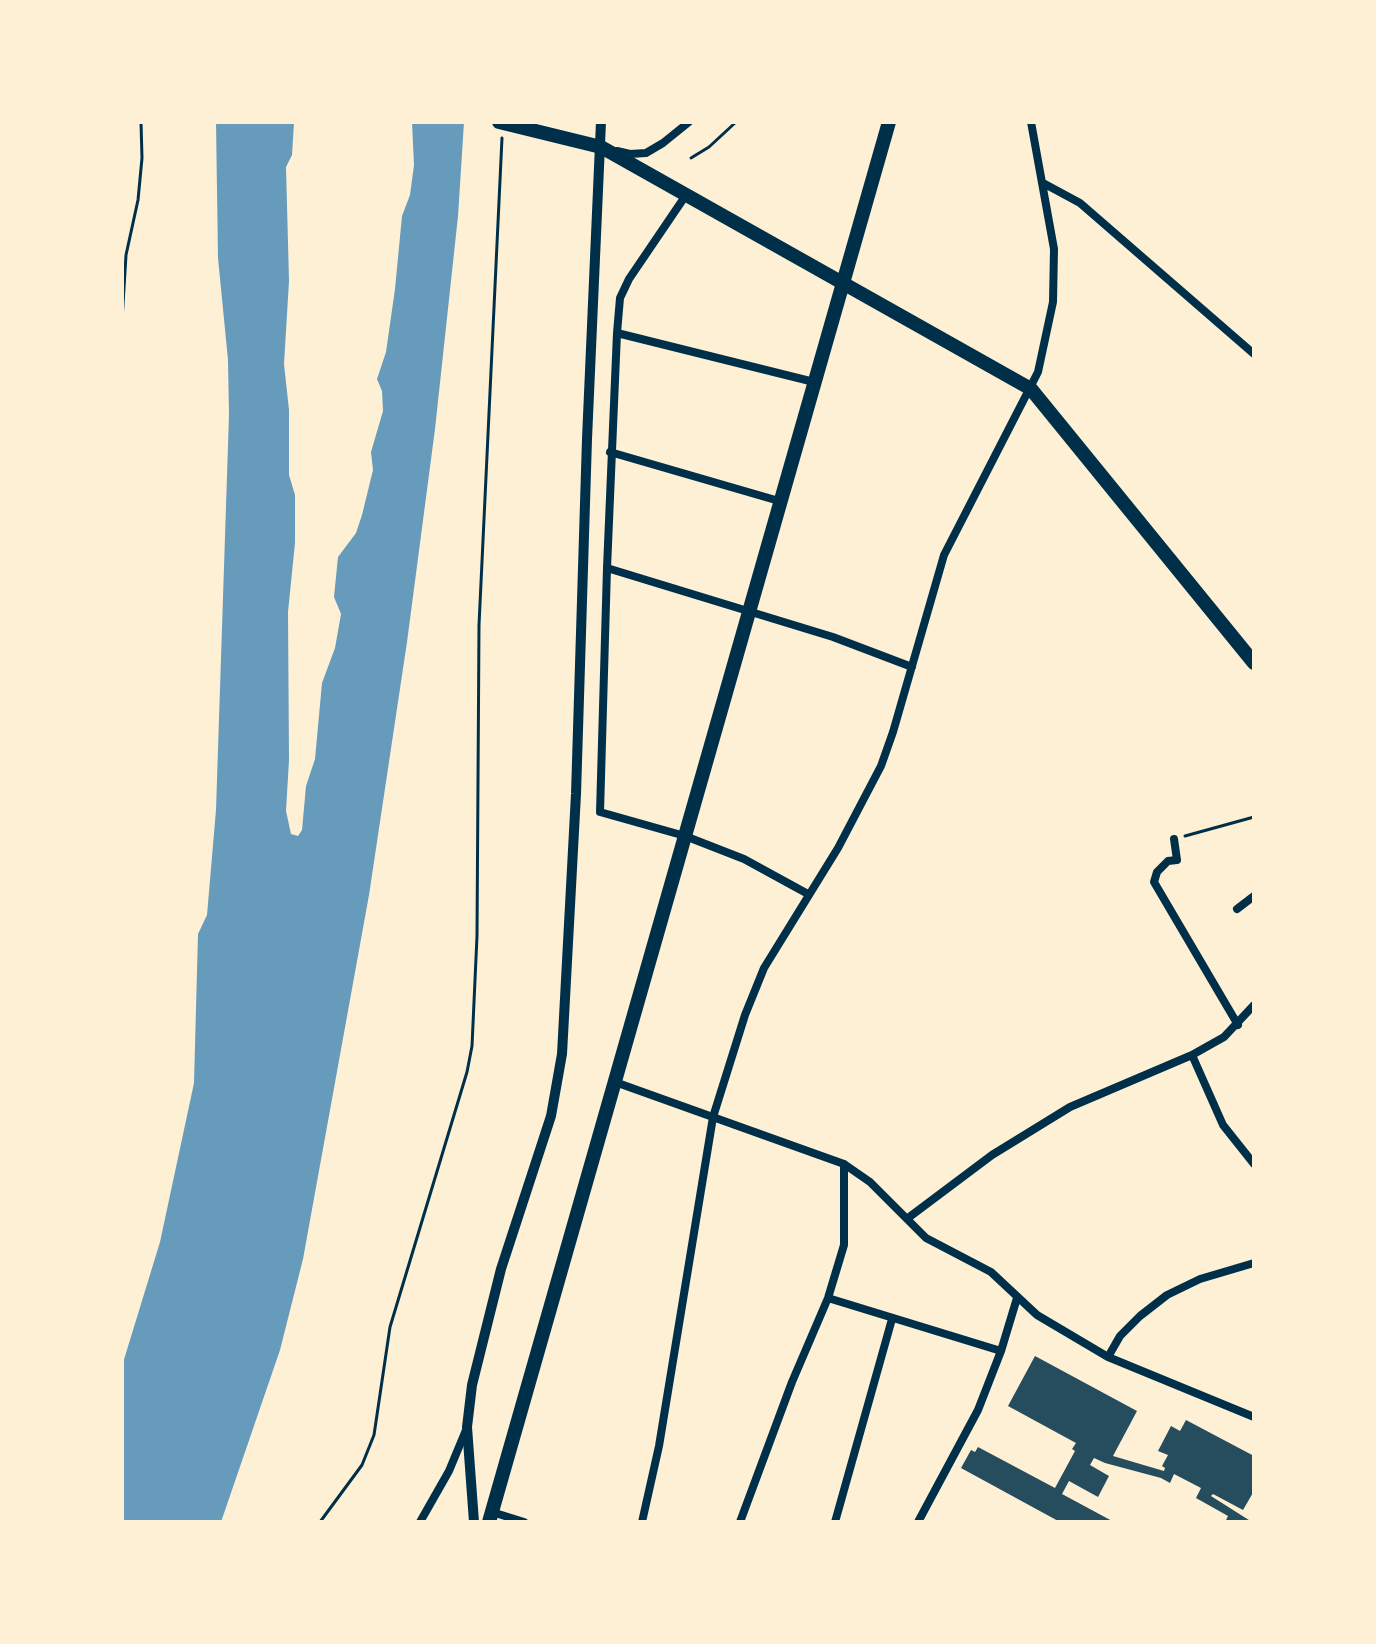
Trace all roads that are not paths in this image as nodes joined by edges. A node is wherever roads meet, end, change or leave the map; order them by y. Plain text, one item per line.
1 (601, 122) edge
2 (689, 122) edge
3 (889, 122) edge
4 (1031, 122) edge
5 (500, 130) edge
6 (601, 147) junction
7 (1043, 183) junction
8 (686, 195) junction
9 (841, 284) junction
10 (617, 333) junction
11 (1254, 354) edge
12 (814, 382) junction
13 (1031, 389) junction
14 (610, 452) junction
15 (779, 501) junction
16 (607, 568) junction
17 (748, 610) junction
18 (1254, 663) edge
19 (912, 667) junction
20 (685, 836) junction
21 (1174, 839) road end
22 (808, 894) junction
23 (1254, 896) edge
24 (1237, 909) dead end
25 (1254, 1005) edge
26 (1238, 1025) junction
27 (1192, 1055) junction
28 (615, 1082) junction
29 (713, 1117) junction
30 (844, 1164) junction
31 (1254, 1164) edge
32 (908, 1218) junction
33 (1254, 1263) edge
34 (828, 1298) junction
35 (1017, 1298) junction
36 (892, 1319) junction
37 (1001, 1351) junction
38 (1108, 1357) junction
39 (1254, 1417) edge
40 (467, 1427) junction
41 (490, 1517) edge
42 (420, 1522) edge
43 (474, 1522) edge
44 (524, 1522) edge
45 (642, 1522) edge
46 (740, 1522) edge
47 (835, 1522) edge
48 (918, 1522) edge

1 - 6 street
2 - 6 street
3 - 9 highway
4 - 7 street
5 - 6 highway
6 - 8 highway
6 - 40 street
7 - 11 street
7 - 13 street
8 - 9 highway
8 - 10 street
9 - 12 highway
9 - 13 highway
10 - 12 street
10 - 14 street
12 - 15 highway
13 - 18 highway
13 - 19 street
14 - 15 street
14 - 16 street
15 - 17 highway
16 - 17 street
16 - 20 street
17 - 19 street
17 - 20 highway
19 - 22 street
20 - 22 street
20 - 28 highway
21 - 26 street
22 - 29 street
23 - 24 street
25 - 26 street
26 - 27 street
27 - 31 street
27 - 32 street
28 - 29 street
28 - 41 highway
29 - 30 street
29 - 45 street
30 - 32 street
30 - 34 street
32 - 35 street
33 - 38 street
34 - 36 street
34 - 46 street
35 - 37 street
35 - 38 street
36 - 37 street
36 - 47 street
37 - 48 street
38 - 39 street
40 - 42 street
40 - 43 street
41 - 44 street

